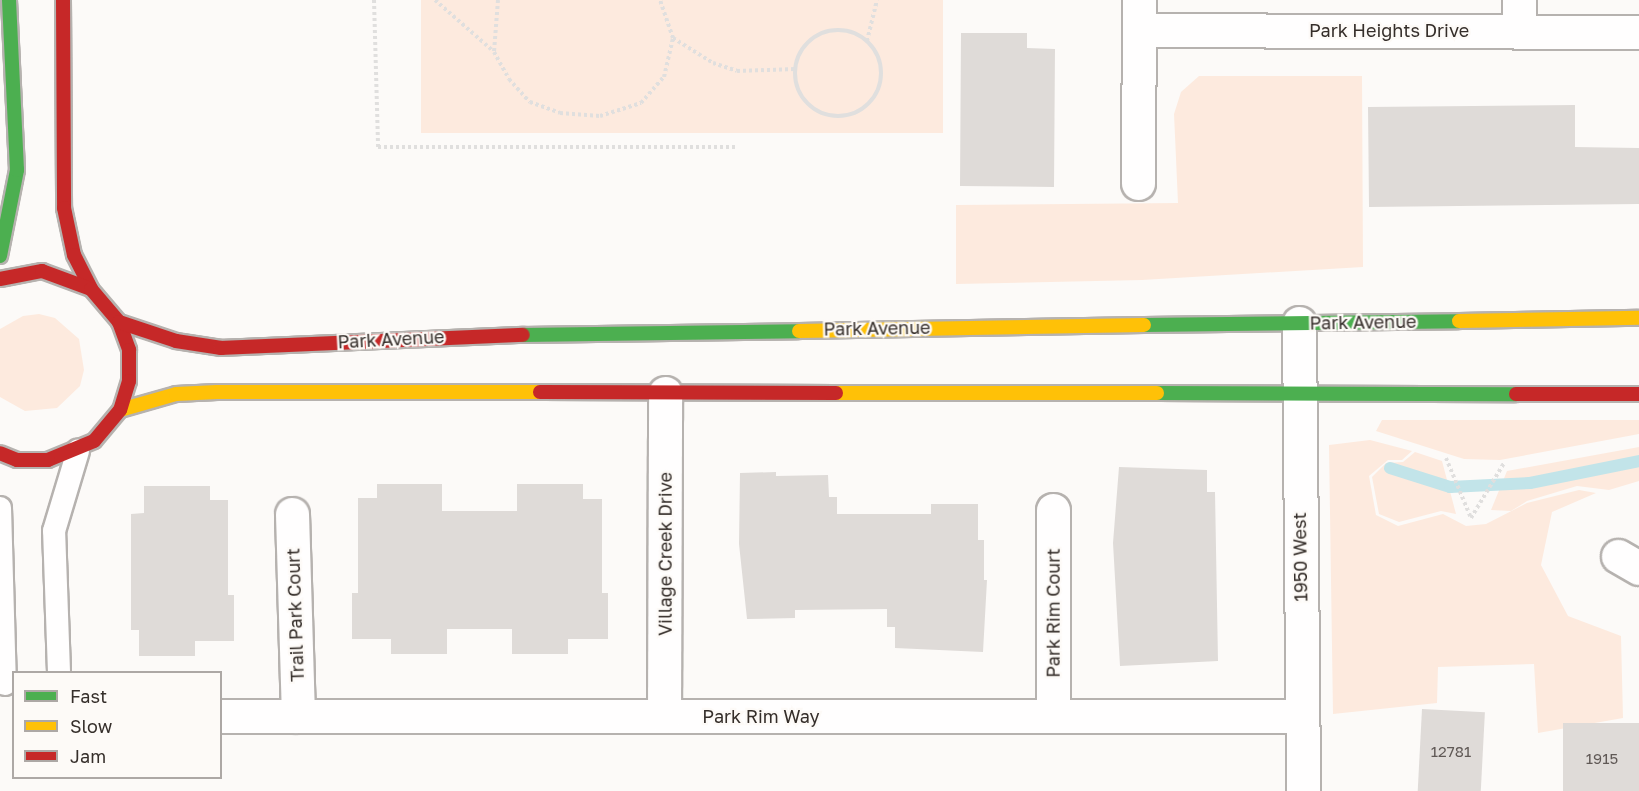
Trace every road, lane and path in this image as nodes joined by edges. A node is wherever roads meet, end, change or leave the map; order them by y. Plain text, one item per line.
1 (9, 0) edge
2 (63, 0) edge
3 (374, 0) edge
4 (435, 0) edge
5 (498, 0) edge
6 (660, 0) edge
7 (877, 0) edge
8 (1139, 15) edge
9 (1519, 15) edge
10 (1639, 32) edge
11 (673, 38) junction
12 (867, 41) junction
13 (494, 52) junction
14 (795, 69) junction
15 (738, 147) dead end
16 (1138, 183) dead end
17 (0, 256) edge
18 (0, 279) edge
19 (91, 289) junction
20 (1639, 318) edge
21 (119, 322) junction
22 (1299, 323) junction
23 (665, 393) junction
24 (1298, 394) junction
25 (1639, 394) edge
26 (120, 410) junction
27 (78, 451) junction
28 (0, 453) edge
29 (1446, 458) dead end
30 (1504, 463) dead end
31 (0, 508) edge
32 (1053, 510) dead end
33 (292, 514) dead end
34 (59, 671) edge
35 (6, 684) edge
36 (222, 716) edge
37 (298, 716) junction
38 (664, 716) junction
39 (1053, 716) junction
40 (1302, 716) junction
41 (1304, 791) edge

1 - 17 street
2 - 19 street
3 - 15 path
4 - 13 path
5 - 13 path
6 - 11 path
7 - 12 path
8 - 9 street, Park Heights Drive
8 - 16 street
9 - 10 street, Park Heights Drive
11 - 13 path
11 - 14 path
12 - 14 path
12 - 14 path
18 - 19 street
19 - 21 street
20 - 22 street, Park Avenue
21 - 22 street, Park Avenue
21 - 26 street
22 - 24 street, 1950 West
23 - 24 street
23 - 26 street
23 - 38 street, Village Creek Drive
24 - 25 street
24 - 40 street, 1950 West
26 - 27 street
27 - 28 street
27 - 34 lane
29 - 30 path
31 - 35 lane
32 - 39 street, Park Rim Court
33 - 37 street, Trail Park Court
36 - 37 street, Park Rim Way
37 - 38 street, Park Rim Way
38 - 39 street, Park Rim Way
39 - 40 street, Park Rim Way
40 - 41 street, 1950 West

